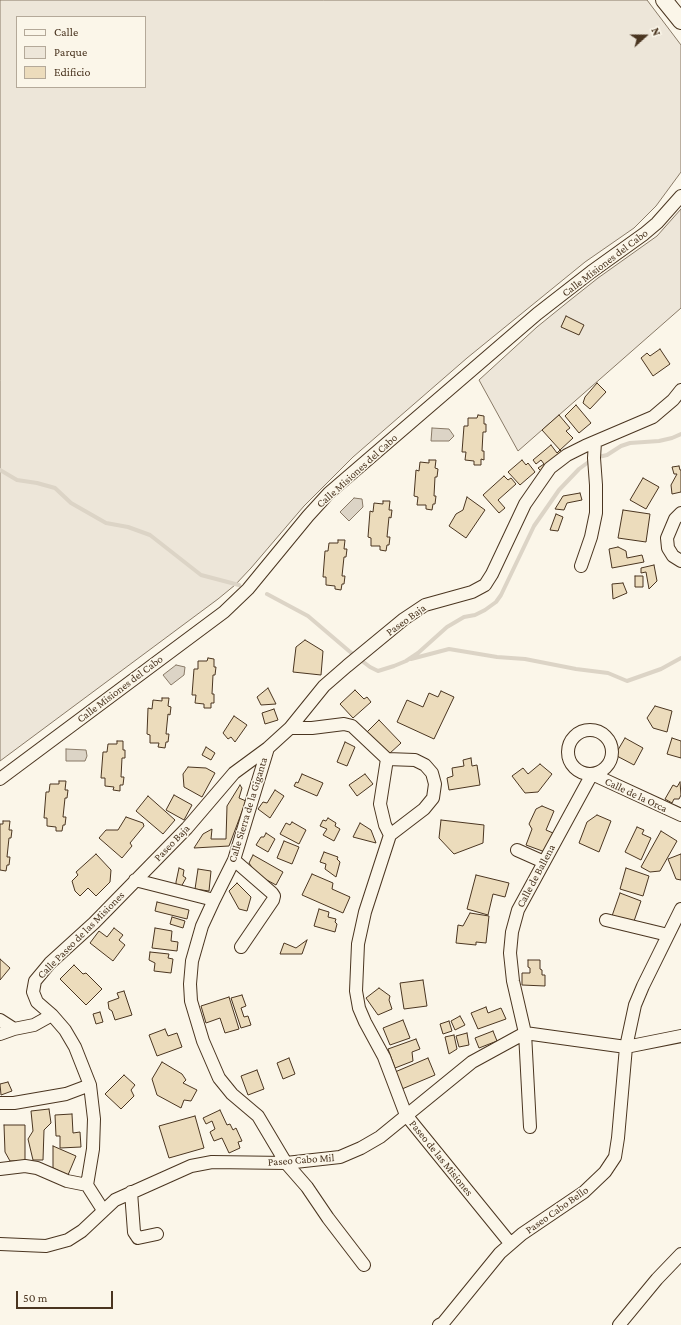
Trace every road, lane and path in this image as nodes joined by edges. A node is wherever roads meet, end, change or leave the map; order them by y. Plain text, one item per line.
1 (664, 0) edge
2 (681, 21) edge
3 (681, 196) edge
4 (681, 390) edge
5 (595, 442) junction
6 (681, 513) edge
7 (681, 560) edge
8 (581, 566) dead end
9 (290, 728) junction
10 (268, 748) junction
11 (387, 759) junction
12 (592, 774) joint
13 (0, 779) edge
14 (681, 815) edge
15 (390, 835) junction
16 (518, 850) dead end
17 (234, 860) junction
18 (544, 862) junction
19 (135, 880) junction
20 (214, 900) junction
21 (681, 908) edge
22 (606, 920) dead end
23 (668, 936) junction
24 (241, 947) dead end
25 (52, 1016) junction
26 (0, 1020) edge
27 (14, 1029) junction
28 (525, 1033) junction
29 (0, 1034) edge
30 (681, 1036) edge
31 (626, 1046) junction
32 (90, 1085) junction
33 (0, 1103) edge
34 (406, 1115) junction
35 (530, 1127) dead end
36 (286, 1163) junction
37 (0, 1169) edge
38 (87, 1184) junction
39 (131, 1192) junction
40 (103, 1210) junction
41 (157, 1234) dead end
42 (510, 1243) junction
43 (0, 1244) edge
44 (681, 1254) edge
45 (364, 1265) dead end
46 (439, 1325) edge
47 (619, 1325) edge

1 - 2 main road
3 - 13 street, Calle Misiones del Cabo
4 - 5 street, Paseo Baja
5 - 8 street
5 - 9 street, Paseo Baja
6 - 7 street
9 - 10 street, Paseo Baja
9 - 11 street
10 - 17 street, Calle Sierra de la Giganta
10 - 19 street, Paseo Baja
11 - 15 street
11 - 15 street
12 - 14 street, Calle de la Orca
12 - 18 street, Calle de Ballena
15 - 34 street, Paseo de las Misiones
16 - 18 street
17 - 20 street, Calle Sierra de la Giganta
17 - 24 street
18 - 28 street, Calle de Ballena
19 - 20 street
19 - 25 street, Calle Paseo de las Misiones
20 - 36 street, Calle Sierra de la Giganta
21 - 23 street, Paseo Cabo Bello
22 - 23 street
23 - 31 street, Paseo Cabo Bello
25 - 27 street
25 - 32 street, Calle Paseo de las Misiones
26 - 27 street
27 - 29 street
28 - 31 street
28 - 34 street, Paseo Cabo Mil
28 - 35 street, Calle de Ballena
30 - 31 street
31 - 42 street, Paseo Cabo Bello
32 - 33 street
32 - 38 street, Calle Paseo de las Misiones
34 - 36 street, Paseo Cabo Mil
34 - 42 street, Paseo de las Misiones
36 - 39 street, Paseo Cabo Mil
36 - 45 street, Calle Sierra de la Giganta
37 - 38 street
38 - 40 street
39 - 40 street, Paseo Cabo Mil
39 - 41 street
40 - 43 street, Paseo Cabo Mil
42 - 46 street, Paseo Cabo Bello
44 - 47 street

